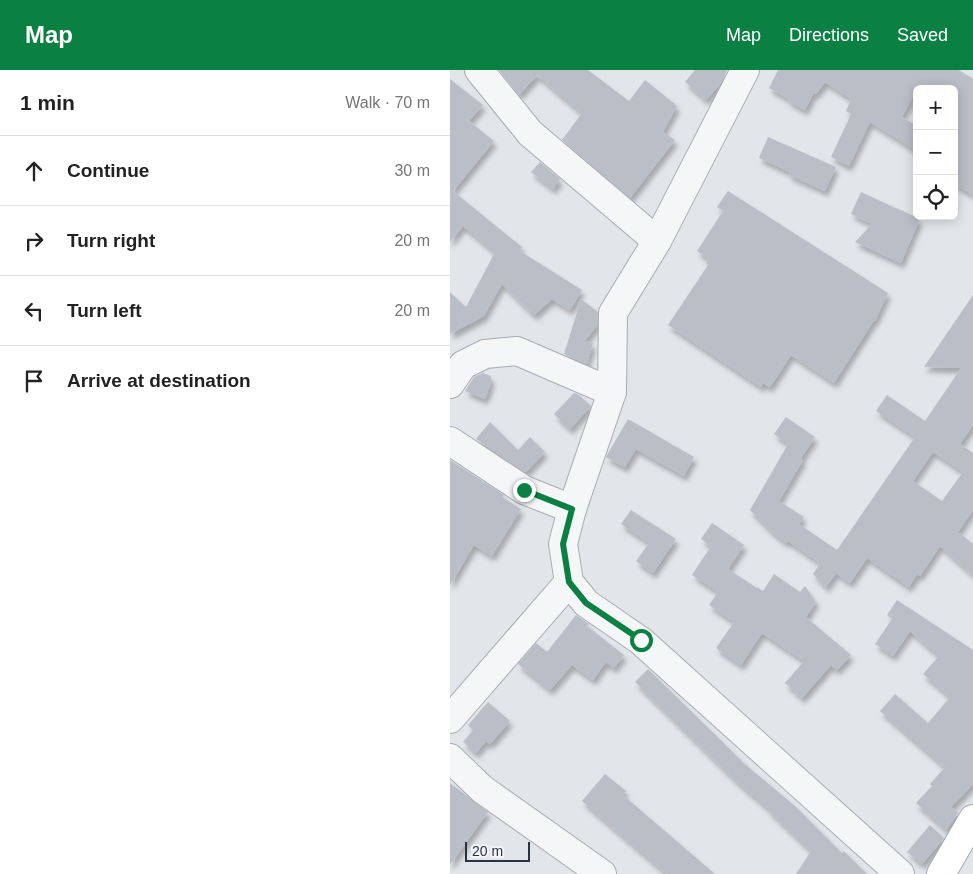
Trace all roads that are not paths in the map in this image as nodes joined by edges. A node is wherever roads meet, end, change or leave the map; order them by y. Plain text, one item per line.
1 (478, 70) edge
2 (745, 70) edge
3 (657, 241) junction
4 (450, 384) edge
5 (612, 392) junction
6 (450, 441) edge
7 (572, 509) junction
8 (569, 582) junction
9 (450, 719) edge
10 (450, 758) edge
11 (973, 819) edge
12 (602, 874) edge
13 (900, 874) edge
14 (940, 874) edge

1 - 3 street
2 - 3 street
3 - 5 street
4 - 5 street
5 - 7 street
6 - 7 street
7 - 8 street
8 - 9 street
8 - 13 street
10 - 12 street
11 - 14 main road

